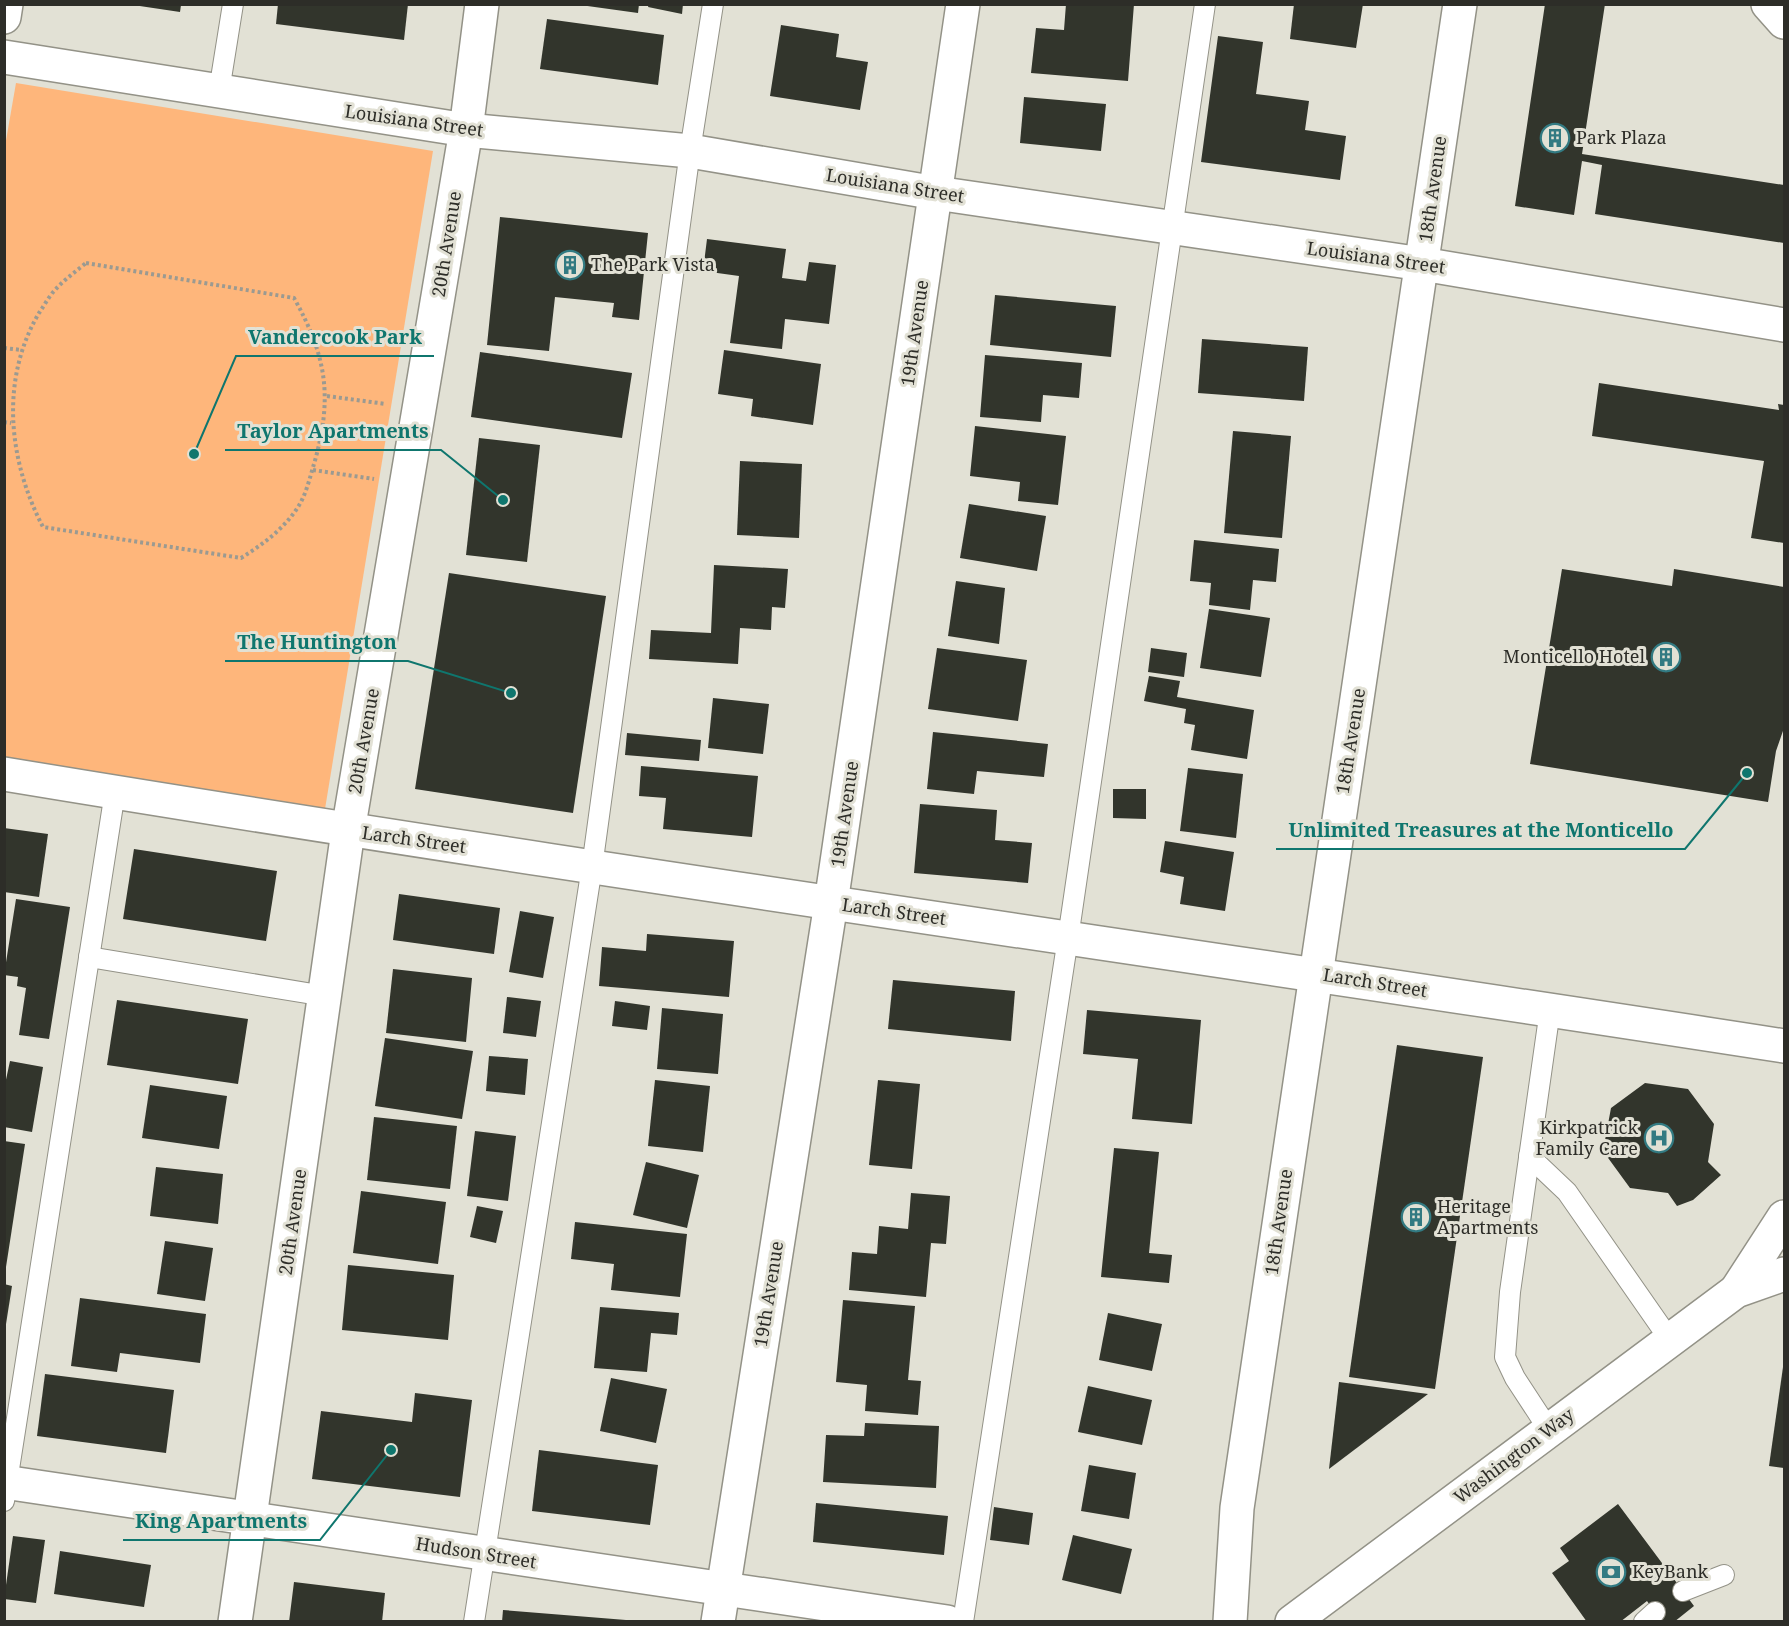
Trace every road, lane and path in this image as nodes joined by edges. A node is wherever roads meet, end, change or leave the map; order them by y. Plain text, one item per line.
1 (6, 4) edge
2 (233, 4) edge
3 (482, 4) edge
4 (713, 4) edge
5 (963, 4) edge
6 (1205, 4) edge
7 (1460, 4) edge
8 (1768, 4) edge
9 (4, 17) edge
10 (1785, 22) edge
11 (4, 57) edge
12 (219, 91) junction
13 (466, 130) junction
14 (690, 151) junction
15 (936, 193) junction
16 (1173, 228) junction
17 (1422, 264) junction
18 (1785, 325) edge
19 (4, 348) edge
20 (22, 350) junction
21 (327, 396) junction
22 (419, 409) junction
23 (4, 422) edge
24 (11, 423) junction
25 (313, 470) junction
26 (406, 484) junction
27 (4, 774) edge
28 (115, 792) junction
29 (348, 831) junction
30 (592, 867) junction
31 (831, 903) junction
32 (1068, 938) junction
33 (89, 957) junction
34 (1316, 974) junction
35 (325, 996) junction
36 (1550, 1010) junction
37 (1785, 1046) edge
38 (1529, 1156) junction
39 (1785, 1217) edge
40 (1785, 1274) edge
41 (1736, 1291) junction
42 (1670, 1340) junction
43 (1549, 1430) junction
44 (5, 1488) edge
45 (252, 1517) junction
46 (484, 1555) junction
47 (1724, 1575) dead end
48 (722, 1587) junction
49 (1683, 1591) dead end
50 (1303, 1618) edge
51 (235, 1622) edge
52 (474, 1622) edge
53 (718, 1622) edge
54 (947, 1622) edge
55 (963, 1622) edge
56 (1230, 1622) edge

1 - 9 street
2 - 12 lane
3 - 13 street, 20th Avenue
4 - 14 lane
5 - 15 street, 19th Avenue
6 - 16 lane
7 - 17 street, 18th Avenue
8 - 10 street
11 - 12 street, Louisiana Street
12 - 13 street, Louisiana Street
13 - 14 street, Louisiana Street
13 - 22 street, 20th Avenue
14 - 15 street, Louisiana Street
14 - 30 lane
15 - 16 street, Louisiana Street
15 - 31 street, 19th Avenue
16 - 17 street, Louisiana Street
16 - 32 lane
17 - 18 street, Louisiana Street
17 - 34 street, 18th Avenue
19 - 20 path
20 - 21 path
20 - 24 path
21 - 22 path
21 - 25 path
22 - 26 street, 20th Avenue
23 - 24 path
24 - 25 path
25 - 26 path
26 - 29 street, 20th Avenue
27 - 28 street, Larch Street
28 - 29 street, Larch Street
28 - 33 lane
29 - 30 street, Larch Street
29 - 35 street, 20th Avenue
30 - 31 street, Larch Street
30 - 46 lane
31 - 32 street, Larch Street
31 - 48 street, 19th Avenue
32 - 34 street, Larch Street
32 - 55 lane
33 - 35 lane
33 - 44 lane
34 - 36 street, Larch Street
34 - 56 street, 18th Avenue
35 - 45 street, 20th Avenue
36 - 37 street, Larch Street
36 - 38 lane
38 - 42 lane
38 - 43 lane
39 - 41 street, Washington Way
40 - 41 street, Washington Way
41 - 42 street, Washington Way
42 - 43 street, Washington Way
43 - 50 street, Washington Way
44 - 45 street, Hudson Street
45 - 46 street, Hudson Street
45 - 51 street, 20th Avenue
46 - 48 street, Hudson Street
46 - 52 lane
47 - 49 lane
48 - 53 street, 19th Avenue
48 - 54 street, Hudson Street

